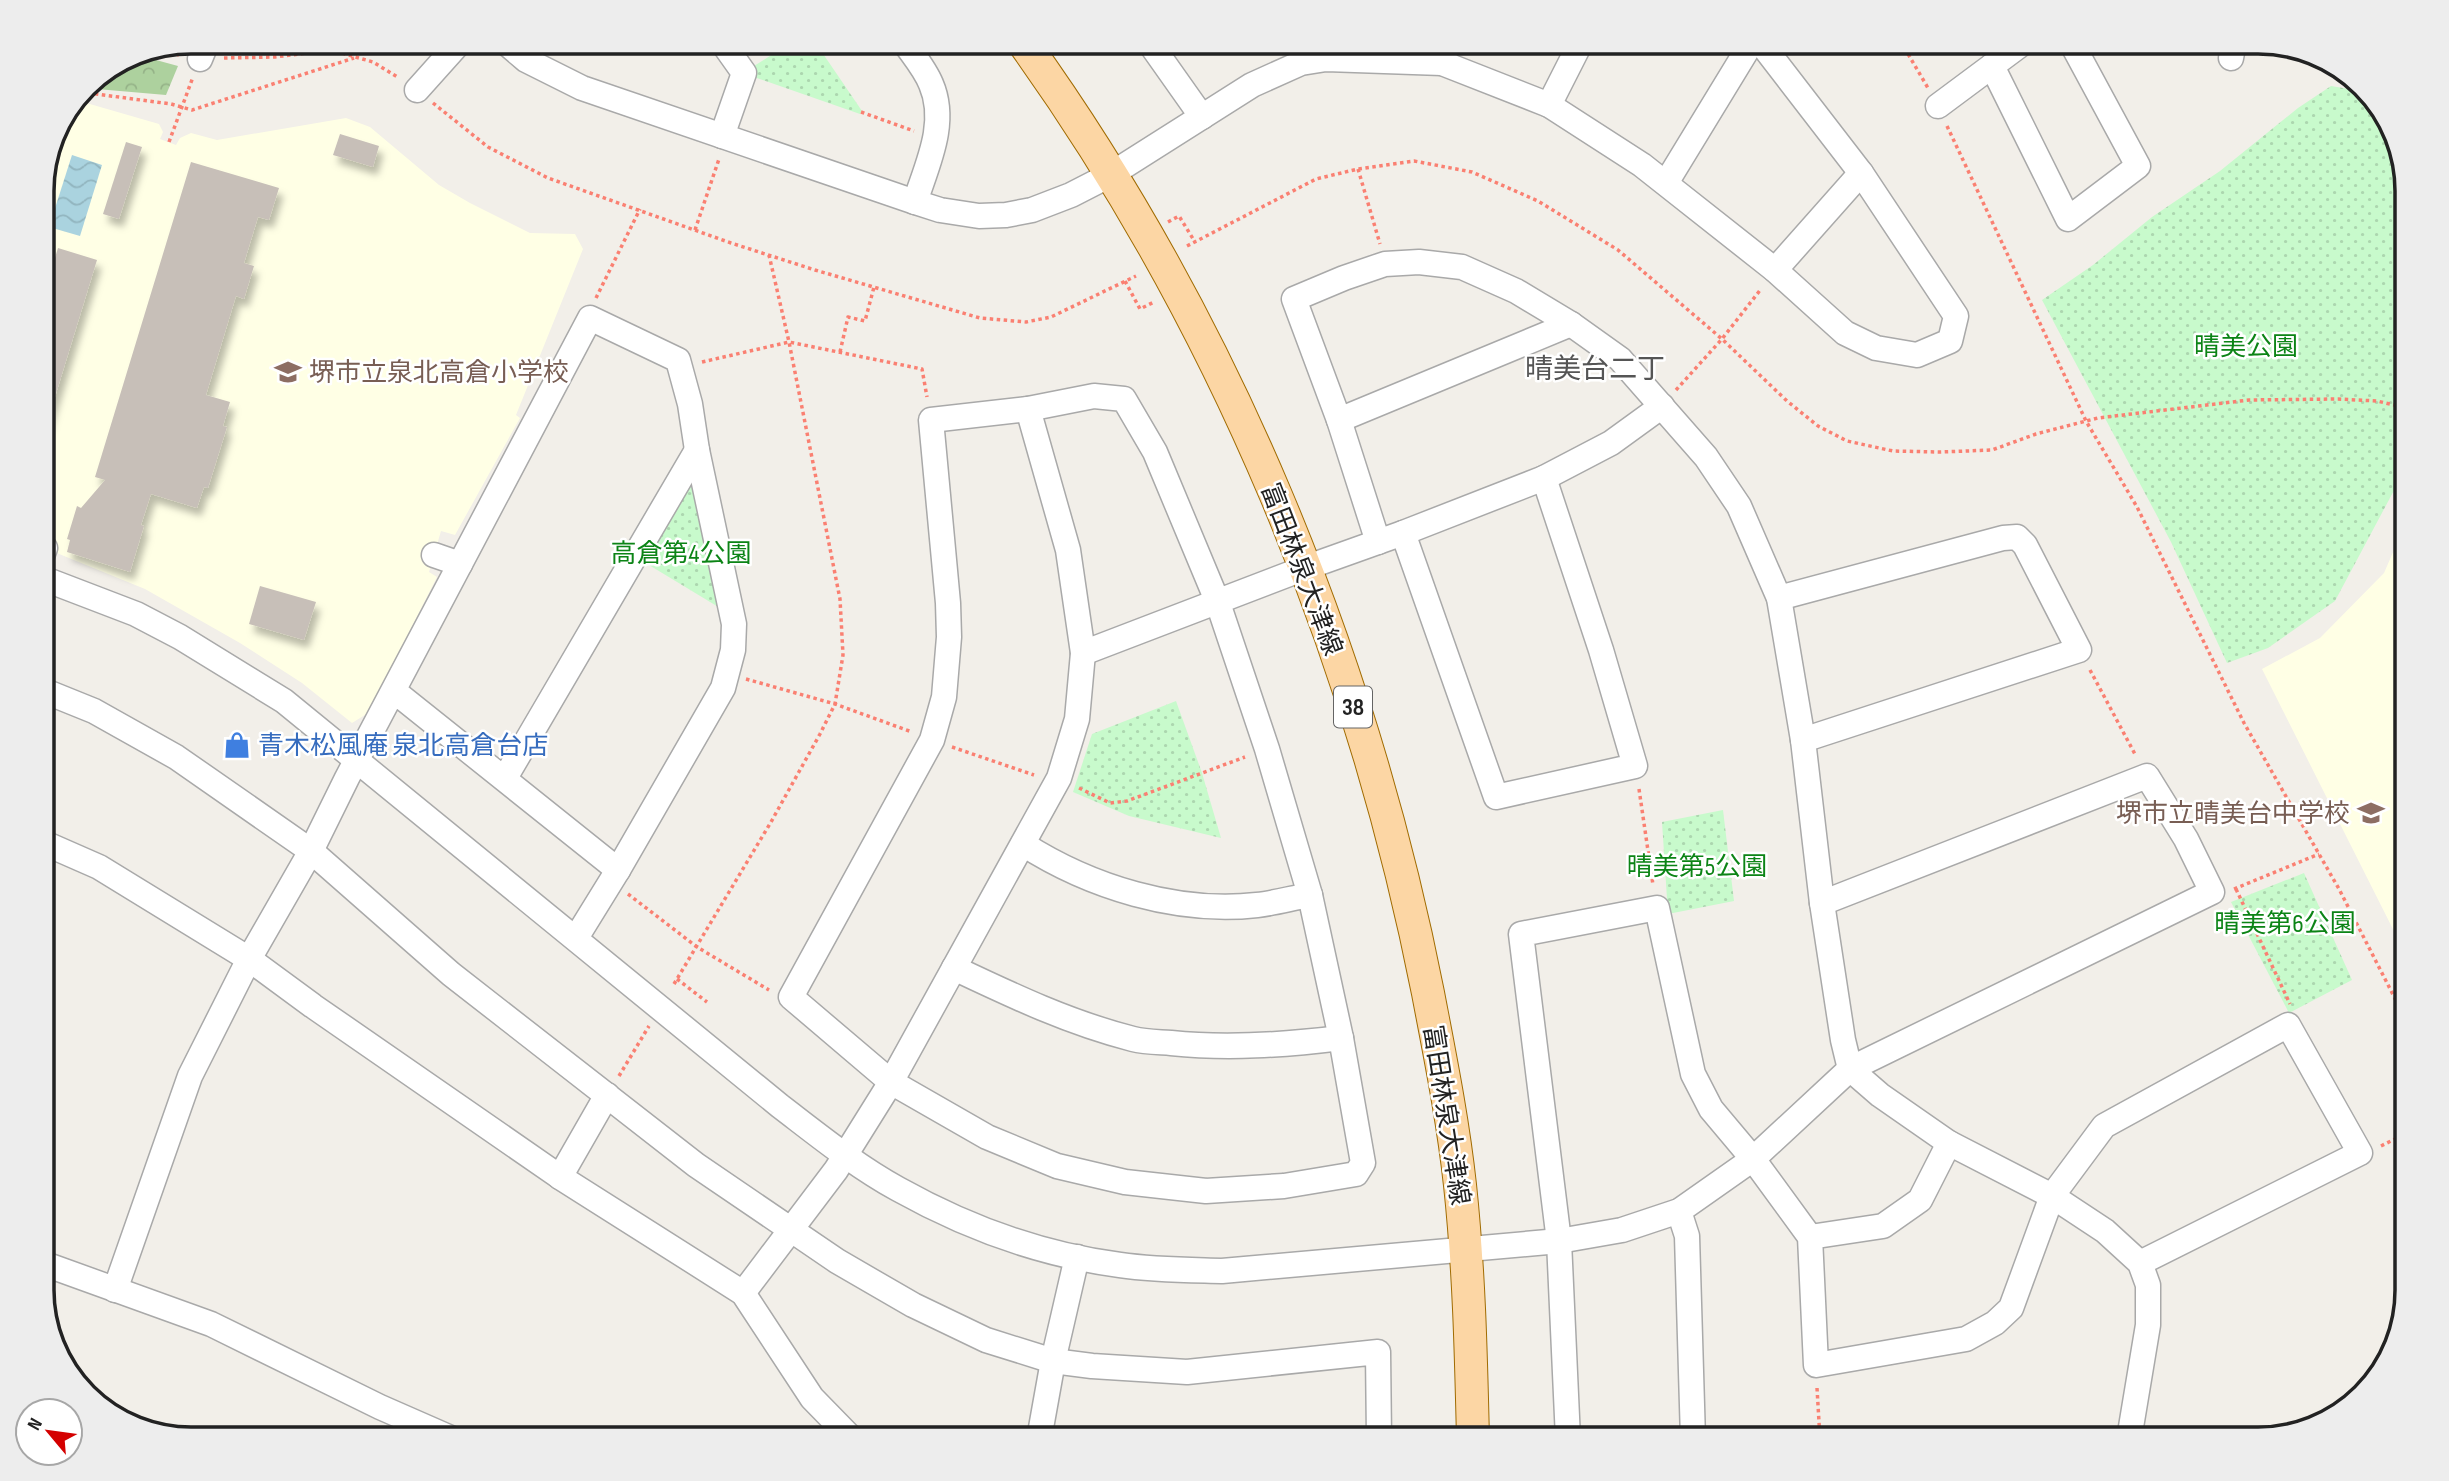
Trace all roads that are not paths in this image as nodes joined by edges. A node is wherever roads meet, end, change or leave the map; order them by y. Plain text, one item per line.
1 (449, 54) edge
2 (519, 54) edge
3 (731, 54) edge
4 (912, 54) edge
5 (1031, 54) edge
6 (1157, 54) edge
7 (1318, 54) edge
8 (1449, 54) edge
9 (1575, 54) edge
10 (1745, 54) edge
11 (1769, 54) edge
12 (2008, 54) edge
13 (2077, 54) edge
14 (1992, 66) junction
15 (417, 90) road end
16 (1549, 105) junction
17 (1938, 106) road end
18 (1202, 117) junction
19 (724, 137) junction
20 (1861, 173) junction
21 (1110, 175) junction
22 (1666, 183) junction
23 (915, 202) junction
24 (1775, 270) junction
25 (1570, 324) junction
26 (1662, 406) junction
27 (1028, 410) junction
28 (1339, 419) junction
29 (697, 450) junction
30 (1545, 478) junction
31 (1403, 533) junction
32 (1378, 542) junction
33 (434, 555) dead end
34 (460, 564) junction
35 (1304, 568) junction
36 (55, 583) edge
37 (1779, 598) junction
38 (1217, 603) junction
39 (1083, 653) junction
40 (394, 691) junction
41 (55, 695) edge
42 (1803, 740) junction
43 (358, 760) junction
44 (505, 778) junction
45 (1023, 844) junction
46 (55, 848) edge
47 (311, 851) junction
48 (615, 875) junction
49 (1310, 895) junction
50 (1822, 903) junction
51 (576, 938) junction
52 (249, 959) junction
53 (954, 968) junction
54 (1341, 1038) junction
55 (1850, 1069) junction
56 (891, 1082) junction
57 (607, 1095) junction
58 (1949, 1143) junction
59 (845, 1156) junction
60 (1753, 1159) junction
61 (560, 1177) junction
62 (2052, 1196) junction
63 (1679, 1211) junction
64 (791, 1231) junction
65 (1810, 1237) junction
66 (1559, 1241) junction
67 (1465, 1249) junction
68 (1077, 1257) junction
69 (2140, 1263) junction
70 (55, 1268) edge
71 (115, 1290) junction
72 (743, 1293) junction
73 (1053, 1361) junction
74 (426, 1427) edge
75 (840, 1427) edge
76 (1041, 1427) edge
77 (1379, 1427) edge
78 (1473, 1427) edge
79 (1567, 1427) edge
80 (1693, 1427) edge
81 (2131, 1427) edge

1 - 15 street
2 - 19 street
3 - 19 street
4 - 23 street
5 - 21 main road, 富田林泉大津線 / 38
6 - 18 street
7 - 18 street
8 - 16 street
9 - 16 street
10 - 22 street
11 - 20 street
12 - 14 street
13 - 14 street
14 - 17 street
16 - 22 street
18 - 21 street
19 - 23 street
20 - 24 street
20 - 24 street
21 - 23 street
21 - 35 main road, 富田林泉大津線 / 38
22 - 24 street
25 - 26 street
25 - 28 street
25 - 28 street
26 - 30 street
26 - 37 street
27 - 38 street
27 - 39 street
27 - 56 street
28 - 32 street
29 - 34 street
29 - 44 street
29 - 48 street
30 - 31 street
30 - 31 street
31 - 32 street
32 - 35 street
33 - 34 street
34 - 40 street
35 - 38 street
35 - 67 main road, 富田林泉大津線 / 38
36 - 43 street
37 - 42 street
37 - 42 street
38 - 39 street
38 - 49 street
39 - 45 street
40 - 43 street
40 - 44 street
41 - 47 street
42 - 50 street
43 - 47 street
43 - 51 street
44 - 48 street
45 - 49 street
45 - 53 street
46 - 52 street
47 - 52 street
47 - 57 street
48 - 51 street
49 - 54 street
50 - 55 street
50 - 55 street
51 - 59 street
52 - 61 street
52 - 71 street
53 - 54 street
53 - 56 street
54 - 56 street
55 - 58 street
55 - 60 street
56 - 59 street
57 - 61 street
57 - 64 street
58 - 62 street
58 - 65 street
59 - 64 street
59 - 68 street
60 - 63 street
60 - 65 street
60 - 66 street
61 - 72 street
62 - 65 street
62 - 69 street
62 - 69 street
63 - 66 street
63 - 80 street
64 - 72 street
64 - 73 street
66 - 67 street
66 - 79 street
67 - 68 street
67 - 78 main road, 富田林泉大津線 / 38
68 - 73 street
69 - 81 street
70 - 71 street
71 - 74 street
72 - 75 street
73 - 76 street
73 - 77 street

